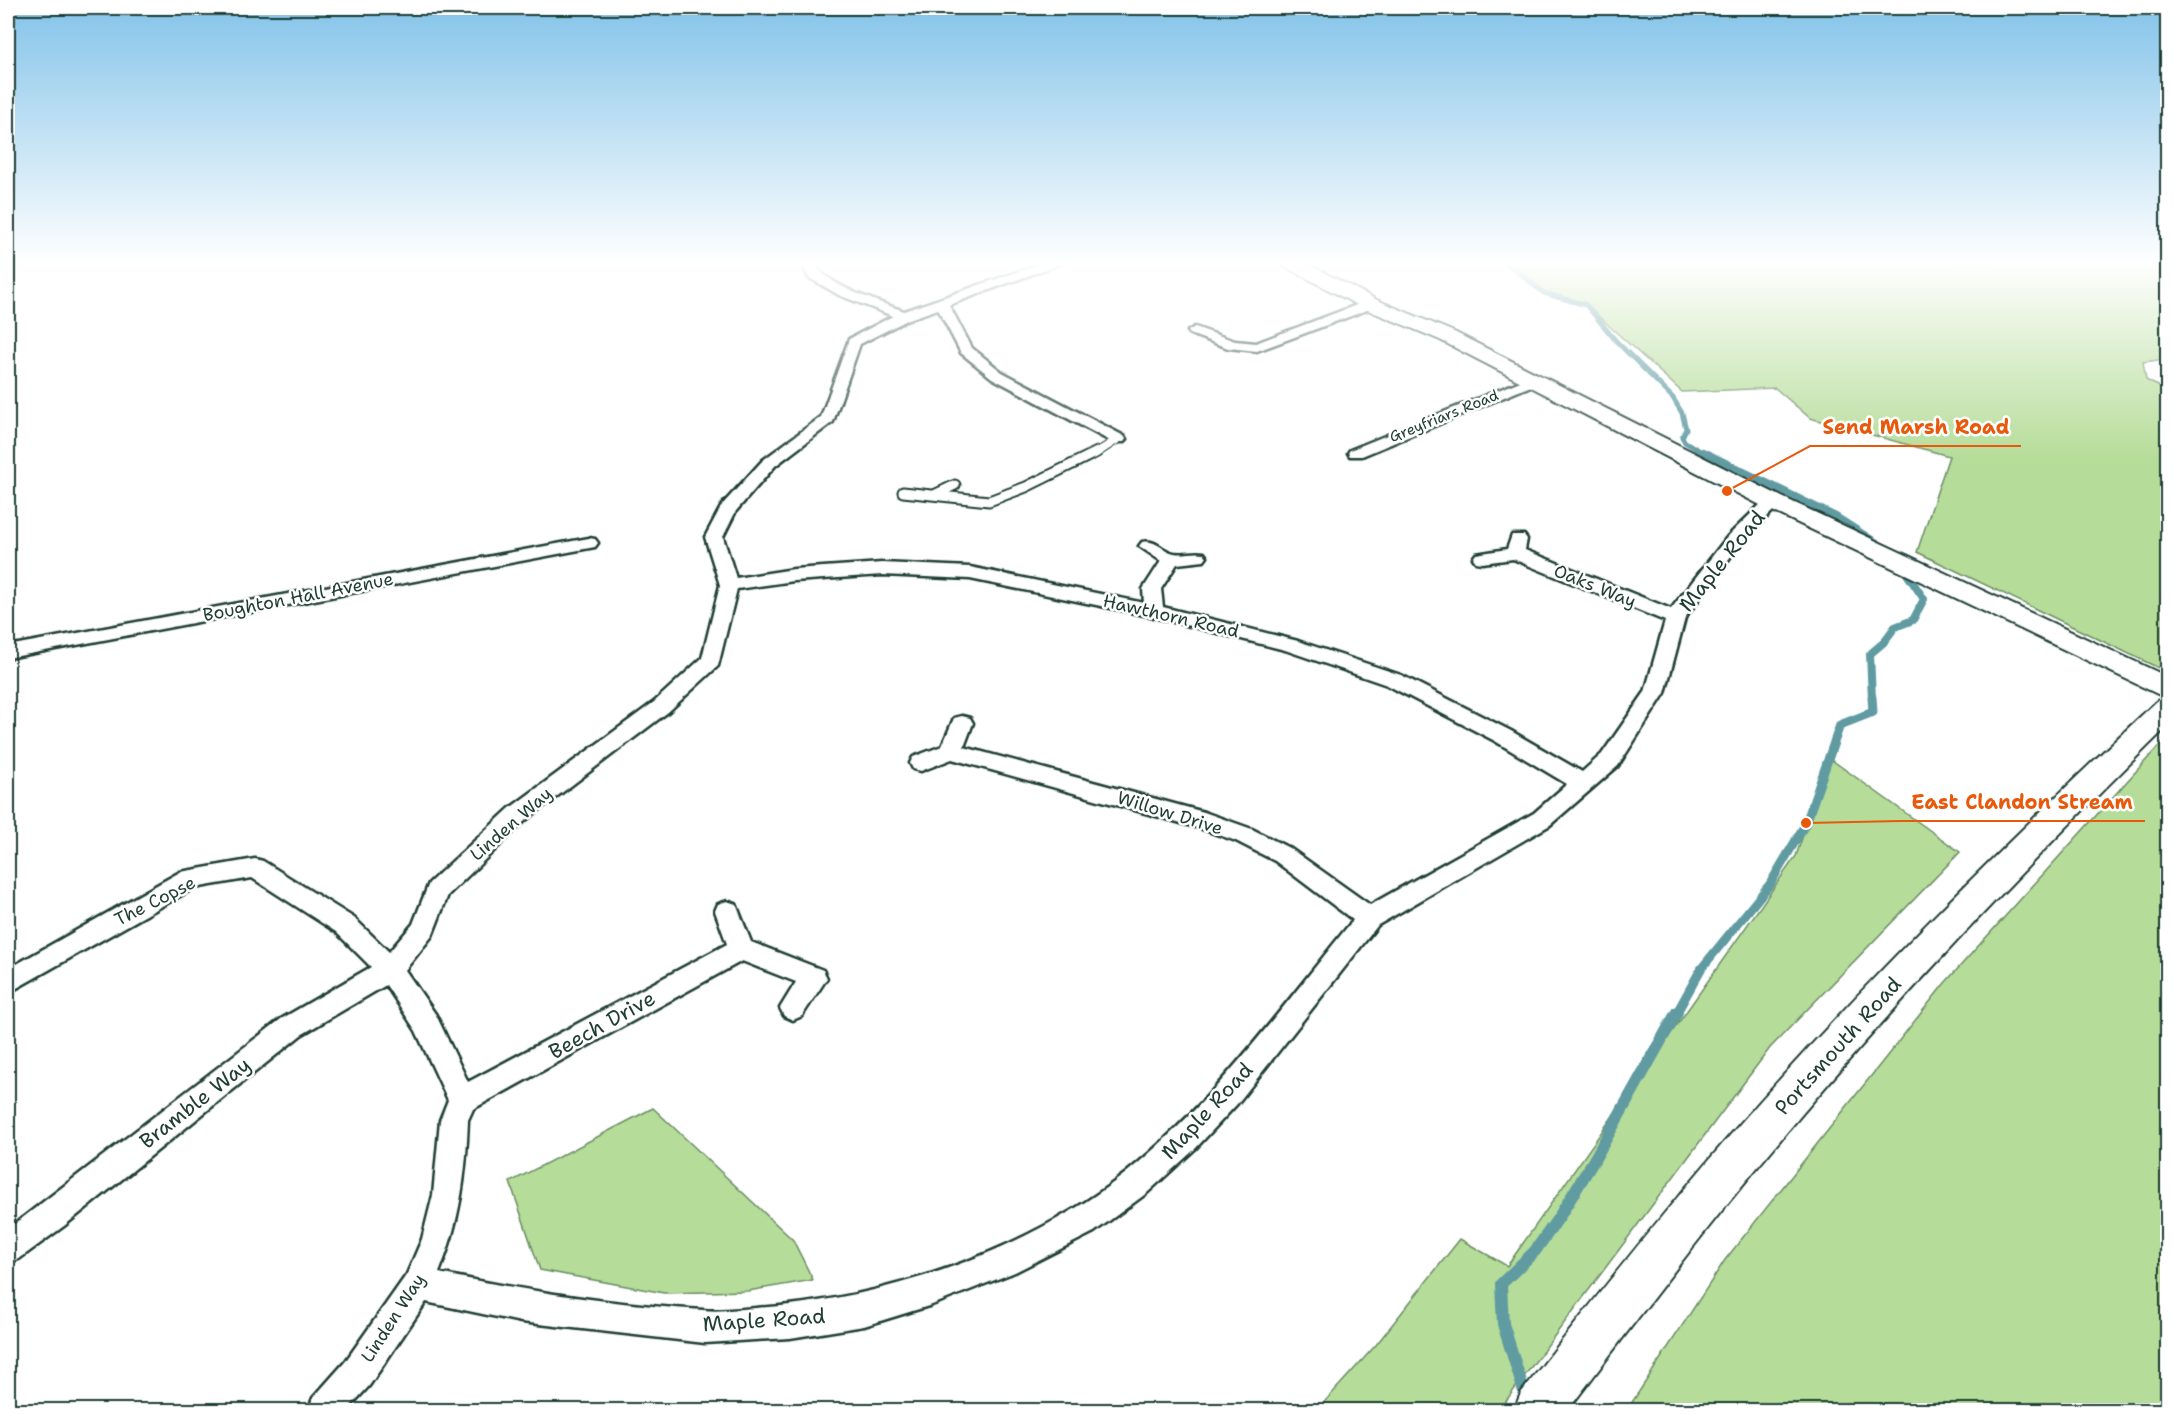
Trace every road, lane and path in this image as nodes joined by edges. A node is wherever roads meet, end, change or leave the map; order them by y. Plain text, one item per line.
1 (881, 328) edge
2 (954, 328) edge
3 (1307, 328) edge
4 (1429, 328) edge
5 (1195, 331) dead end
6 (1533, 380) junction
7 (1118, 439) joint
8 (1356, 453) dead end
9 (955, 485) dead end
10 (903, 492) dead end
11 (936, 494) junction
12 (1773, 502) junction
13 (589, 543) dead end
14 (1148, 546) dead end
15 (1198, 557) dead end
16 (1482, 558) dead end
17 (1171, 559) junction
18 (729, 585) junction
19 (1154, 611) junction
20 (1675, 618) junction
21 (8, 652) edge
22 (2168, 689) edge
23 (2168, 708) edge
24 (962, 723) dead end
25 (951, 751) junction
26 (921, 763) dead end
27 (1583, 783) junction
28 (727, 911) dead end
29 (1369, 918) junction
30 (741, 949) junction
31 (390, 969) junction
32 (8, 982) edge
33 (793, 1008) dead end
34 (462, 1100) junction
35 (8, 1248) edge
36 (419, 1285) junction
37 (1544, 1403) edge
38 (325, 1410) edge

1 - 18 street
2 - 7 street
3 - 5 street
4 - 6 main road
6 - 8 street, Greyfriars Road
6 - 12 main road
7 - 11 lane
9 - 11 lane
10 - 11 lane
12 - 20 street, Maple Road
12 - 22 main road
13 - 21 street, Boughton Hall Avenue
14 - 17 street
15 - 17 street
16 - 20 street, Oaks Way
17 - 19 street
18 - 19 street, Hawthorn Road
18 - 31 street, Linden Way
19 - 27 street, Hawthorn Road
20 - 27 street, Maple Road
23 - 37 main road, Portsmouth Road
24 - 25 street
25 - 26 street
25 - 29 street, Willow Drive
27 - 29 street, Maple Road
28 - 30 street
29 - 36 street, Maple Road
30 - 33 street
30 - 34 street, Beech Drive
31 - 32 street, The Copse
31 - 34 street
31 - 35 street, Bramble Way
34 - 36 street, Linden Way
36 - 38 street, Linden Way

